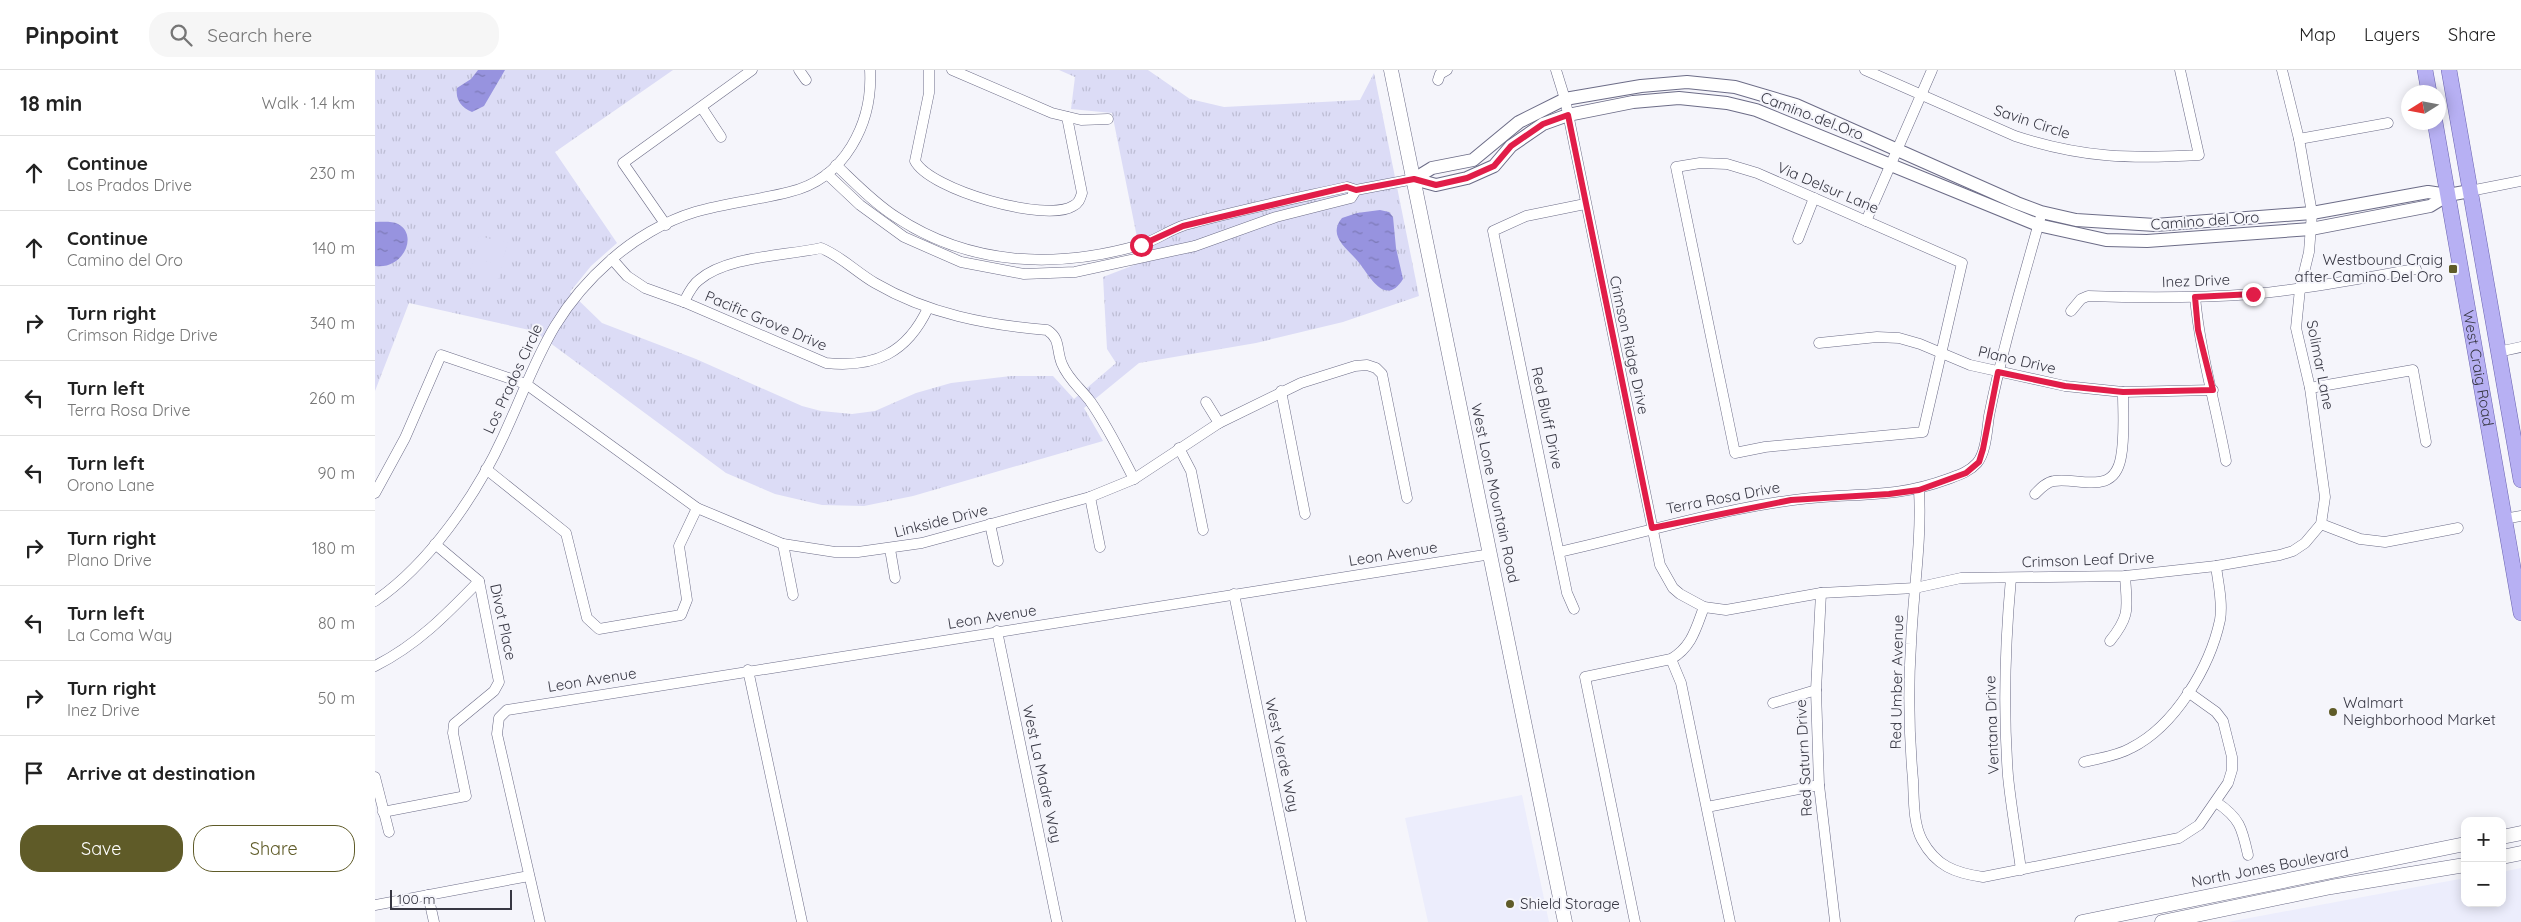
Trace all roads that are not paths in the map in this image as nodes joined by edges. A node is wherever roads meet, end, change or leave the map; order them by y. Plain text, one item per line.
1 (752, 70) edge
2 (799, 70) edge
3 (870, 70) edge
4 (929, 70) edge
5 (952, 70) edge
6 (1391, 70) edge
7 (1447, 70) edge
8 (1556, 70) edge
9 (1865, 70) edge
10 (1932, 70) edge
11 (2180, 70) edge
12 (2282, 70) edge
13 (2425, 70) edge
14 (2449, 70) edge
15 (806, 80) dead end
16 (1438, 80) dead end
17 (2428, 85) edge
18 (1921, 96) junction
19 (1565, 99) junction
20 (702, 108) junction
21 (1568, 115) junction
22 (1067, 117) junction
23 (1108, 119) dead end
24 (2388, 123) dead end
25 (2436, 130) edge
26 (721, 137) dead end
27 (2299, 139) junction
28 (1897, 151) junction
29 (836, 165) junction
30 (1891, 165) junction
31 (827, 174) junction
32 (1414, 179) junction
33 (2521, 180) edge
34 (1356, 190) junction
35 (2469, 191) junction
36 (2448, 195) junction
37 (1814, 198) junction
38 (1585, 204) junction
39 (2041, 212) junction
40 (2312, 213) junction
41 (1866, 221) junction
42 (666, 225) junction
43 (2038, 225) junction
44 (2311, 229) junction
45 (1799, 239) dead end
46 (612, 259) junction
47 (2416, 269) dead end
48 (2300, 289) junction
49 (2195, 297) junction
50 (684, 302) junction
51 (928, 308) junction
52 (2071, 311) dead end
53 (1819, 343) dead end
54 (2521, 347) edge
55 (2498, 352) junction
56 (1941, 353) junction
57 (1998, 372) junction
58 (526, 384) junction
59 (2311, 388) junction
60 (2213, 390) junction
61 (1281, 391) junction
62 (2123, 392) junction
63 (1206, 402) dead end
64 (1219, 423) junction
65 (2426, 442) dead end
66 (1179, 448) junction
67 (2225, 461) dead end
68 (486, 469) junction
69 (1134, 479) junction
70 (2521, 480) edge
71 (1919, 490) junction
72 (375, 493) edge
73 (2035, 494) dead end
74 (1090, 497) junction
75 (1407, 498) dead end
76 (697, 508) junction
77 (1305, 514) dead end
78 (2521, 516) edge
79 (2504, 519) junction
80 (990, 524) junction
81 (2321, 524) junction
82 (1652, 528) junction
83 (2458, 528) dead end
84 (1203, 530) dead end
85 (435, 544) junction
86 (783, 544) junction
87 (1100, 547) dead end
88 (890, 549) junction
89 (1559, 552) junction
90 (1491, 554) junction
91 (998, 562) dead end
92 (2216, 566) junction
93 (2125, 576) junction
94 (895, 578) dead end
95 (2011, 578) junction
96 (479, 581) junction
97 (2519, 586) edge
98 (1915, 588) junction
99 (1821, 593) junction
100 (1234, 594) junction
101 (793, 595) dead end
102 (375, 601) edge
103 (1703, 607) junction
104 (1574, 609) dead end
105 (2521, 613) edge
106 (997, 631) junction
107 (2110, 641) dead end
108 (1671, 659) junction
109 (375, 666) edge
110 (748, 670) junction
111 (1816, 690) junction
112 (2188, 692) junction
113 (1773, 703) dead end
114 (2084, 762) dead end
115 (375, 777) edge
116 (1819, 784) junction
117 (2216, 802) junction
118 (1707, 808) junction
119 (383, 812) junction
120 (389, 832) dead end
121 (2521, 833) edge
122 (2506, 836) edge
123 (2461, 845) edge
124 (2521, 853) edge
125 (2248, 855) dead end
126 (2506, 856) edge
127 (2461, 866) edge
128 (2021, 870) junction
129 (2329, 872) junction
130 (529, 876) junction
131 (2331, 887) junction
132 (429, 895) junction
133 (375, 905) edge
134 (2155, 907) junction
135 (1835, 921) edge
136 (434, 922) edge
137 (540, 922) edge
138 (802, 922) edge
139 (1057, 922) edge
140 (1301, 922) edge
141 (1565, 922) edge
142 (1635, 922) edge
143 (1730, 922) edge
144 (2082, 922) edge
145 (2158, 922) edge
146 (2162, 922) edge

1 - 20 street
2 - 15 street
3 - 29 street, Los Prados Circle
4 - 22 street
5 - 22 street
6 - 32 main road, West Lone Mountain Road
7 - 16 street
8 - 19 street, Crimson Ridge Drive
9 - 18 street, Savin Circle
10 - 18 street
11 - 18 street, Savin Circle
12 - 27 street, Solimar Lane
13 - 17 main road
14 - 35 main road, West Craig Road
18 - 28 street
19 - 21 street, Crimson Ridge Drive
19 - 28 street, Camino del Oro
19 - 32 street, Camino del Oro
20 - 26 street
20 - 42 street
21 - 30 street, Camino del Oro
21 - 32 street, Camino del Oro
21 - 38 street, Crimson Ridge Drive
22 - 23 street
24 - 27 street
25 - 36 main road, West Craig Road
27 - 40 street, Solimar Lane
28 - 30 street
28 - 39 street, Camino del Oro
29 - 31 street, Los Prados Circle
29 - 34 street
30 - 41 street
30 - 43 street, Camino del Oro
31 - 34 street
31 - 42 street, Los Prados Circle
32 - 34 street
32 - 90 main road, West Lone Mountain Road
33 - 35 street
35 - 36 street, Camino del Oro
35 - 55 main road, West Craig Road
36 - 40 street, Camino del Oro
36 - 44 street, Camino del Oro
36 - 79 main road, West Craig Road
37 - 41 street, Via Delsur Lane
37 - 45 street
37 - 56 street, Via Delsur Lane
38 - 82 street, Crimson Ridge Drive
38 - 89 street, Red Bluff Drive
39 - 40 street, Camino del Oro
39 - 43 street
40 - 44 street, Solimar Lane
41 - 56 street, Via Delsur Lane
42 - 46 street, Los Prados Circle
43 - 44 street, Camino del Oro
43 - 57 street
44 - 48 street, Solimar Lane
46 - 50 street, Pacific Grove Drive
46 - 58 street, Los Prados Circle
47 - 48 street, Inez Drive
48 - 49 street, Inez Drive
48 - 59 street, Solimar Lane
49 - 52 street, Inez Drive
49 - 60 street
50 - 51 street
50 - 51 street, Pacific Grove Drive
51 - 69 street
53 - 56 street, Plano Drive
54 - 55 street
55 - 70 main road, West Craig Road
56 - 57 street, Plano Drive
57 - 62 street, Plano Drive
57 - 71 street, Terra Rosa Drive
58 - 68 street, Los Prados Circle
58 - 72 street, Linkside Drive
58 - 76 street, Linkside Drive
59 - 65 street
59 - 81 street, Solimar Lane
60 - 62 street, Plano Drive
60 - 67 street
61 - 64 street, Linkside Drive
61 - 75 street, Linkside Drive
61 - 77 street
62 - 73 street
63 - 64 street
64 - 66 street, Linkside Drive
66 - 69 street, Linkside Drive
66 - 84 street
68 - 76 street
68 - 85 street, Los Prados Circle
69 - 74 street, Linkside Drive
71 - 82 street, Terra Rosa Drive
71 - 98 street, Red Umber Avenue
74 - 80 street, Linkside Drive
74 - 87 street
76 - 86 street, Linkside Drive
78 - 79 street
79 - 97 main road, West Craig Road
80 - 88 street, Linkside Drive
80 - 91 street
81 - 83 street
81 - 92 street, Crimson Leaf Drive
82 - 89 street, Terra Rosa Drive
82 - 103 street, Crimson Ridge Drive
85 - 96 street, Divot Place
85 - 102 street, Los Prados Circle
86 - 88 street, Linkside Drive
86 - 101 street
88 - 94 street
89 - 104 street, Red Bluff Drive
90 - 100 street, Leon Avenue
90 - 141 main road, West Lone Mountain Road
92 - 93 street, Crimson Leaf Drive
92 - 112 street
93 - 95 street, Crimson Leaf Drive
93 - 107 street
95 - 98 street, Crimson Leaf Drive
95 - 128 street, Ventana Drive
96 - 109 street
96 - 119 street, Divot Place
97 - 105 main road, West Craig Road
98 - 99 street, Crimson Leaf Drive
98 - 128 street, Red Umber Avenue
99 - 103 street, Crimson Leaf Drive
99 - 111 street, Red Saturn Drive
100 - 106 street, Leon Avenue
100 - 140 street, West Verde Way
103 - 108 street
106 - 110 street, Leon Avenue
106 - 139 street, West La Madre Way
108 - 118 street
108 - 142 street
110 - 130 street, Leon Avenue
110 - 138 street
111 - 113 street
111 - 116 street, Red Saturn Drive
112 - 114 street
112 - 117 street
115 - 119 street
116 - 118 street
116 - 135 street, Red Saturn Drive
117 - 125 street
117 - 128 street
118 - 143 street
119 - 120 street
121 - 122 main road
123 - 129 main road, North Jones Boulevard
124 - 126 main road
127 - 131 main road, North Jones Boulevard
129 - 131 main road
129 - 134 main road, North Jones Boulevard
130 - 132 street
130 - 137 street
131 - 146 main road, North Jones Boulevard
132 - 133 street
132 - 136 street
134 - 144 main road, North Jones Boulevard
134 - 145 street

